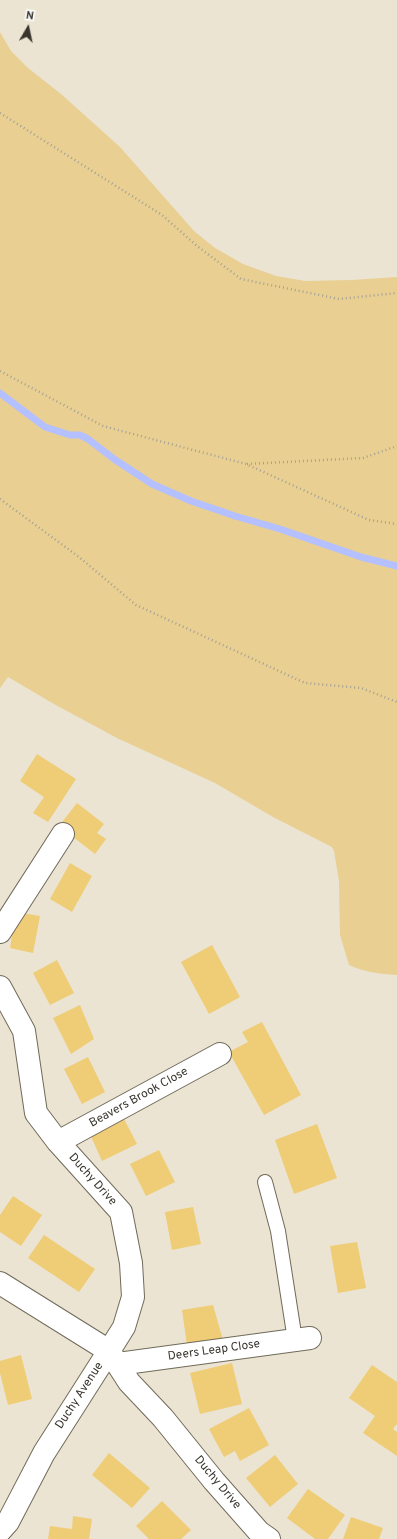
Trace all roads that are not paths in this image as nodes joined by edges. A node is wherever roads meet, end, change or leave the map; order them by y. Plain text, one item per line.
1 (63, 834) dead end
2 (0, 932) edge
3 (0, 987) edge
4 (220, 1054) dead end
5 (58, 1142) junction
6 (266, 1182) dead end
7 (0, 1283) edge
8 (303, 1339) joint
9 (114, 1358) junction
10 (0, 1532) edge
11 (269, 1539) edge

1 - 2 street
3 - 5 street, Duchy Drive
4 - 5 street, Beavers Brook Close
5 - 9 street, Duchy Drive
6 - 8 lane
7 - 9 street, Duchy Avenue
8 - 9 street, Deers Leap Close
9 - 10 street, Duchy Avenue
9 - 11 street, Duchy Drive

